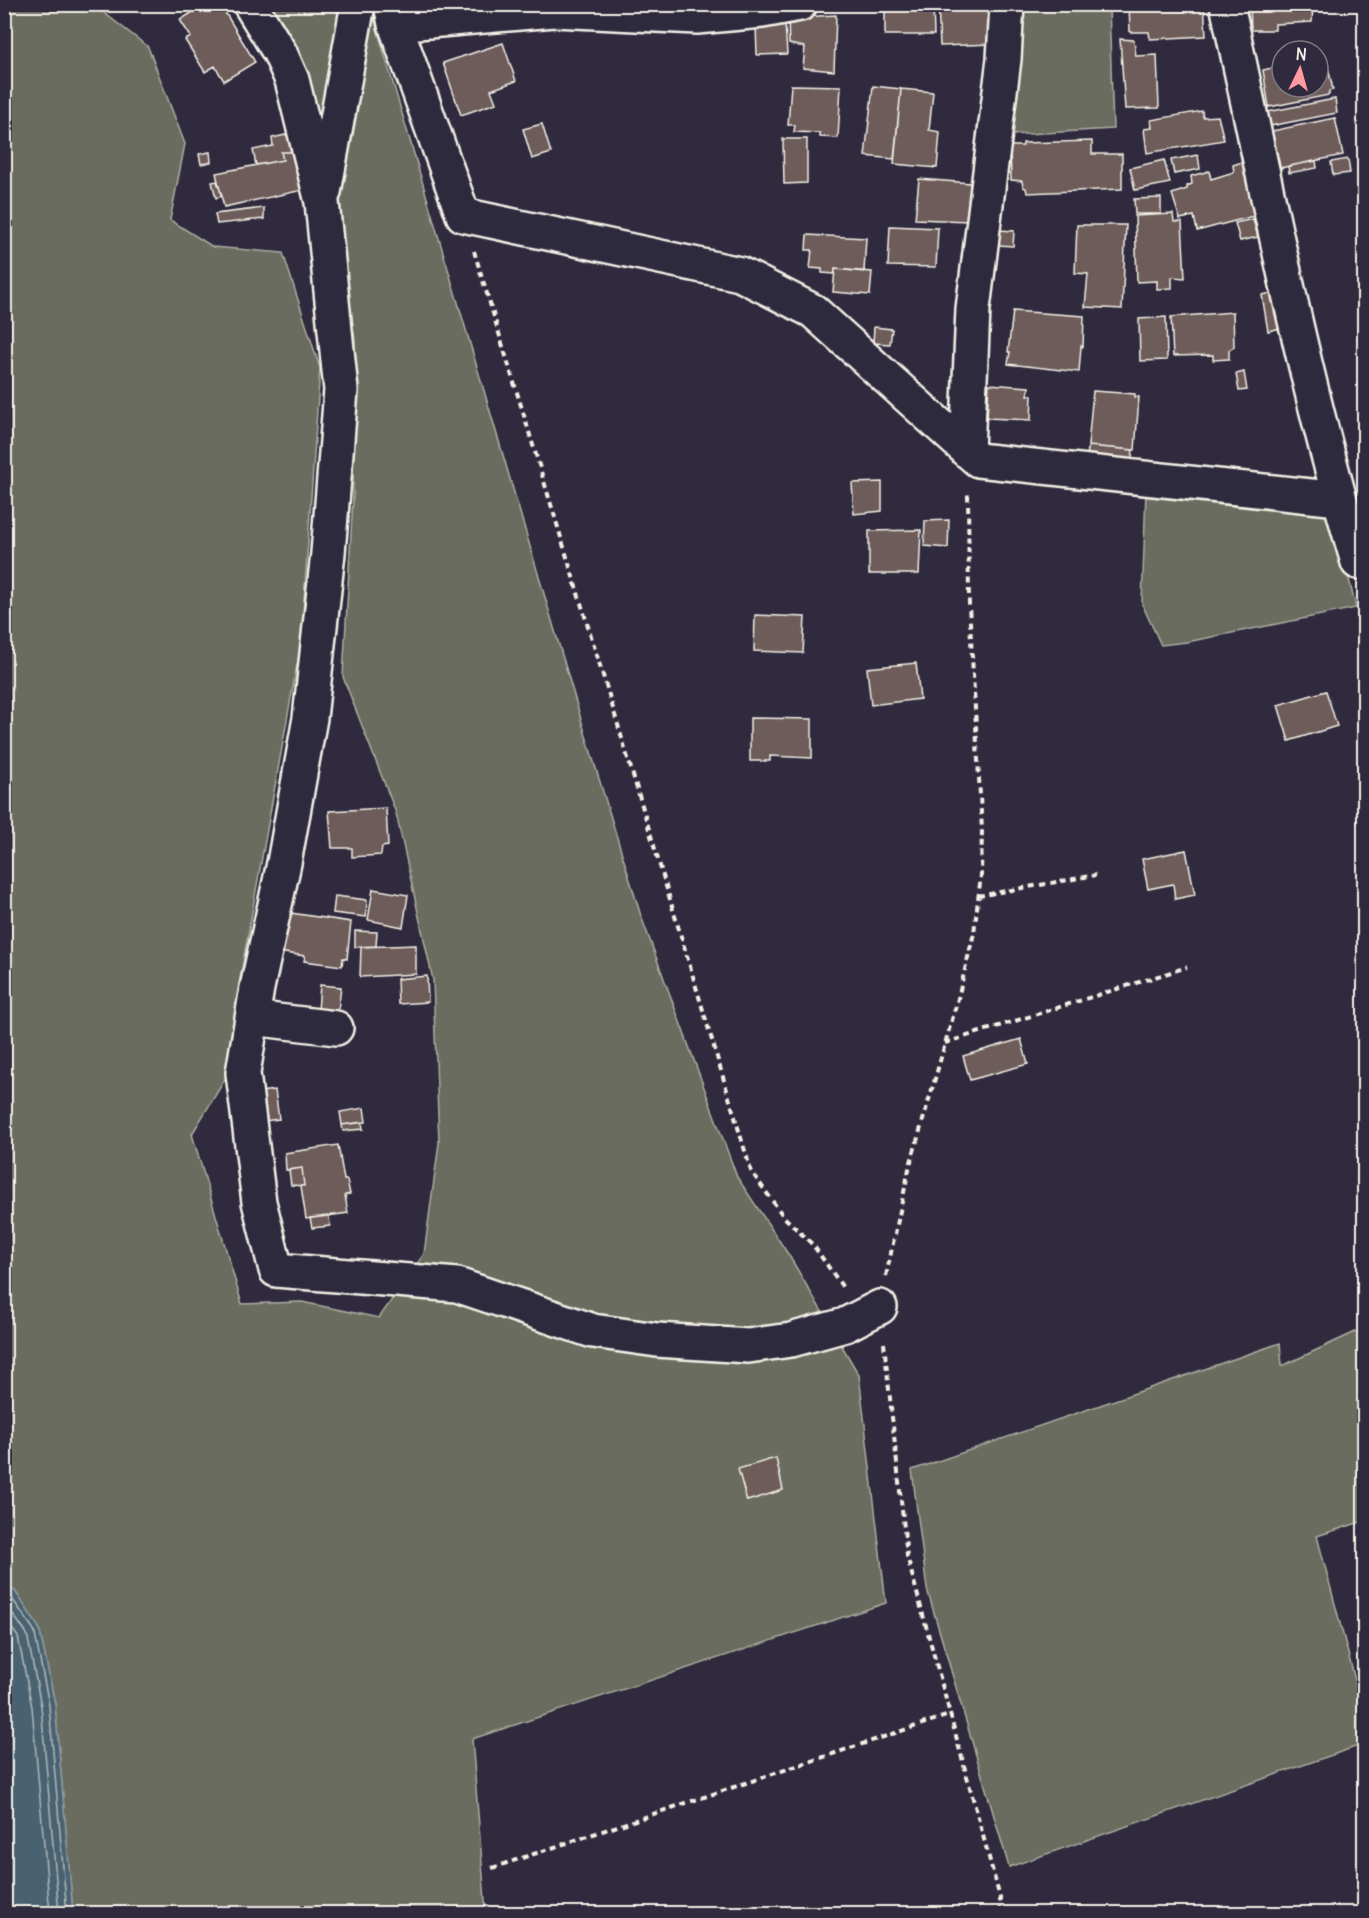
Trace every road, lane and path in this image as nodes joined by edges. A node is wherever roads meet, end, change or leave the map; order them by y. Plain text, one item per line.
1 (249, 4) edge
2 (358, 4) edge
3 (800, 4) edge
4 (1006, 4) edge
5 (1227, 4) edge
6 (393, 14) edge
7 (322, 202) junction
8 (463, 215) junction
9 (968, 451) junction
10 (1339, 499) junction
11 (1365, 561) edge
12 (1096, 875) dead end
13 (978, 896) junction
14 (1187, 967) dead end
15 (252, 1018) junction
16 (336, 1028) dead end
17 (945, 1043) junction
18 (880, 1307) junction
19 (949, 1715) junction
20 (492, 1868) dead end
21 (1000, 1914) edge

1 - 7 street
2 - 7 street
3 - 6 street
4 - 9 street
5 - 10 street
6 - 8 street
7 - 15 street
8 - 9 street
8 - 18 path
9 - 10 street
9 - 13 path
10 - 11 street
12 - 13 path
13 - 17 path
14 - 17 path
15 - 16 street
15 - 18 street
17 - 18 path
18 - 19 path
19 - 20 path
19 - 21 path

